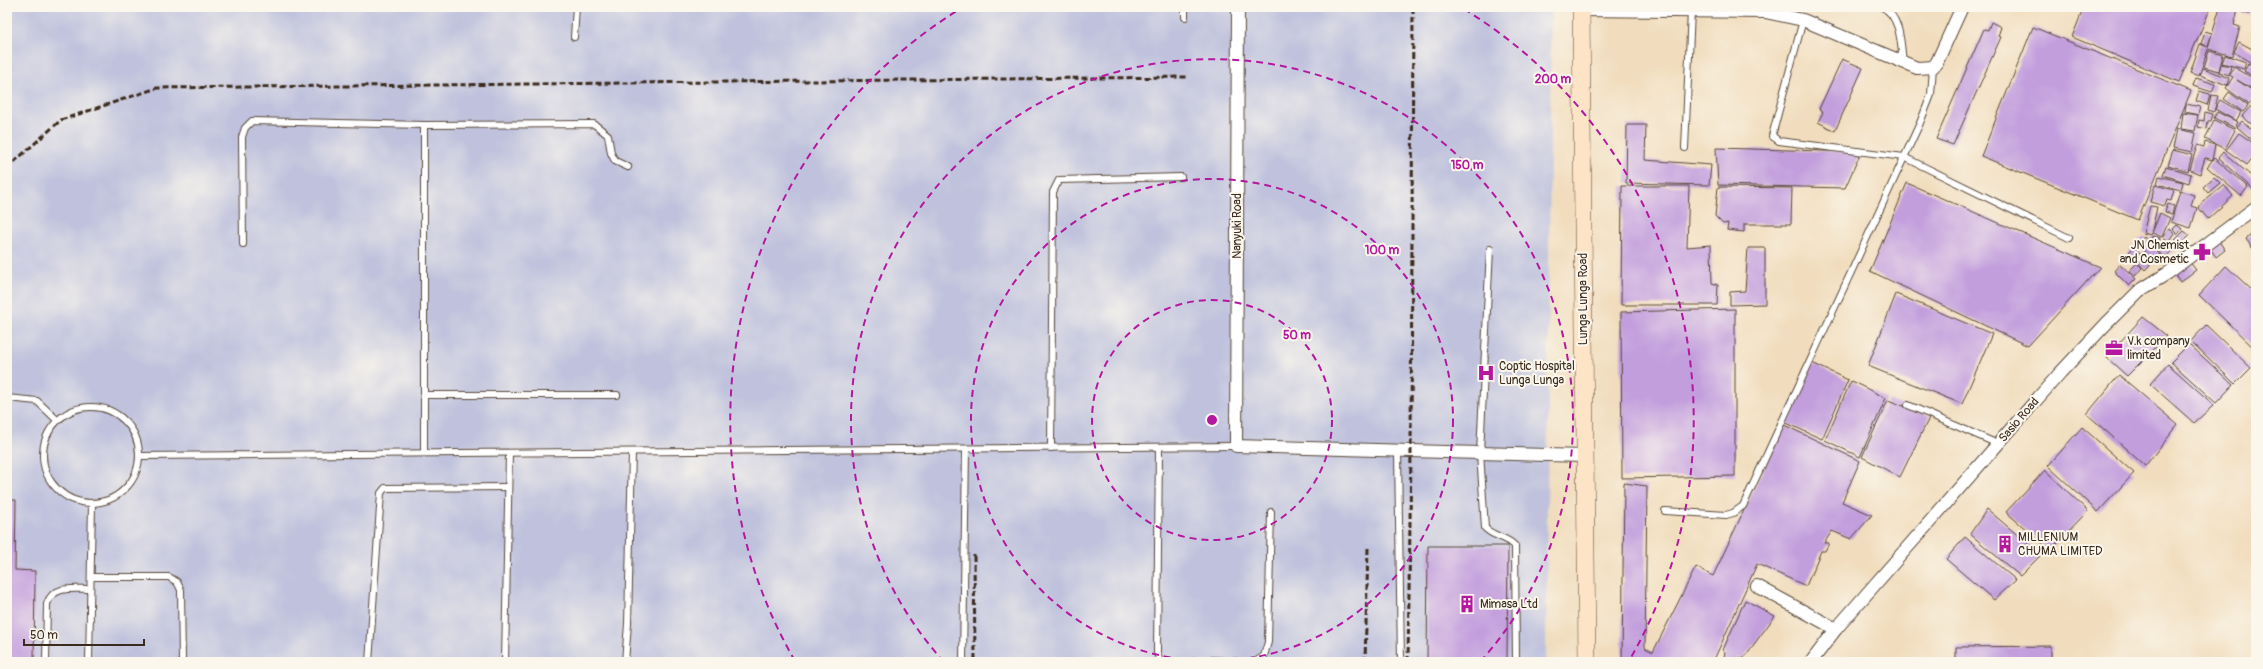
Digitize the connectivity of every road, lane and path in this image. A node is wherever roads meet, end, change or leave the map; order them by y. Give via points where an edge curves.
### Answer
1 (576, 7) edge
2 (1185, 7) edge
3 (1238, 7) edge
4 (1882, 7) edge
5 (1962, 7) edge
6 (1581, 8) edge
7 (1691, 10) junction
8 (1766, 10) edge
9 (1185, 17) dead end
10 (1803, 20) junction
11 (574, 37) dead end
12 (1903, 63) junction
13 (1933, 67) junction
14 (424, 125) junction
15 (1685, 148) dead end
16 (1904, 157) junction
17 (628, 167) dead end
18 (1181, 177) dead end
19 (2256, 207) edge
20 (2069, 238) dead end
21 (243, 244) dead end
22 (1490, 249) dead end
23 (424, 395) junction
24 (617, 396) dead end
25 (7, 398) edge
26 (1908, 405) dead end
27 (57, 420) junction
28 (1998, 444) junction
29 (1236, 446) junction
30 (1159, 447) junction
31 (1051, 448) junction
32 (966, 449) junction
33 (1398, 451) junction
34 (509, 452) junction
35 (632, 452) junction
36 (424, 453) junction
37 (1480, 453) junction
38 (139, 456) junction
39 (1584, 456) junction
40 (508, 487) junction
41 (92, 504) junction
42 (1665, 511) dead end
43 (1271, 512) dead end
44 (91, 577) junction
45 (1757, 586) dead end
46 (90, 589) junction
47 (1836, 629) junction
48 (46, 662) edge
49 (89, 662) edge
50 (182, 662) edge
51 (370, 662) edge
52 (505, 662) edge
53 (625, 662) edge
54 (963, 662) edge
55 (1160, 662) edge
56 (1191, 662) edge
57 (1242, 662) edge
58 (1255, 662) edge
59 (1401, 662) edge
60 (1516, 662) edge
61 (1587, 662) edge
62 (1811, 662) edge

1 - 11 lane
2 - 9 lane
3 - 29 street, Nanyuki Road
4 - 12 lane via 1895,21 1900,35
5 - 13 street
6 - 7 street
6 - 39 main road, Lunga Lunga Road
7 - 8 street
7 - 15 lane
8 - 10 street
10 - 12 street
10 - 16 lane via 1772,136 1779,141
12 - 13 street via 1917,68
13 - 16 lane via 1931,95
14 - 17 lane via 594,124 608,135 615,162
14 - 21 lane via 252,121 245,128 242,137
14 - 23 lane
16 - 20 lane
16 - 42 lane via 1743,506 1726,515
18 - 31 lane via 1060,180 1053,192
19 - 28 street, Sasio Road via 2168,273 2139,291 2060,373
22 - 37 lane
23 - 24 lane
23 - 36 lane
25 - 27 lane via 37,401
26 - 28 lane
27 - 38 lane via 68,412 82,407 96,406 110,410 123,418 132,429 138,442
27 - 41 lane via 48,432 43,446 46,474 54,487 65,496 78,502
28 - 47 street, Sasio Road
29 - 30 lane
29 - 33 street
30 - 31 lane
30 - 55 lane via 1157,653
31 - 32 lane
32 - 35 lane
32 - 54 lane
33 - 37 street
33 - 59 lane
34 - 35 lane
34 - 36 lane
34 - 40 lane
35 - 53 lane
36 - 38 lane
37 - 39 street
37 - 60 lane via 1485,528 1509,540 1515,546
38 - 41 lane via 137,471 130,484 106,501
39 - 61 main road, Lunga Lunga Road
40 - 51 lane via 385,488 381,493
40 - 52 lane
41 - 44 lane
43 - 58 lane via 1268,642 1264,656
44 - 46 lane
44 - 50 lane via 169,577 177,582 181,590
45 - 47 street
46 - 48 lane via 57,591 50,595 47,604
46 - 49 lane
47 - 62 street, Sasio Road
56 - 57 lane

